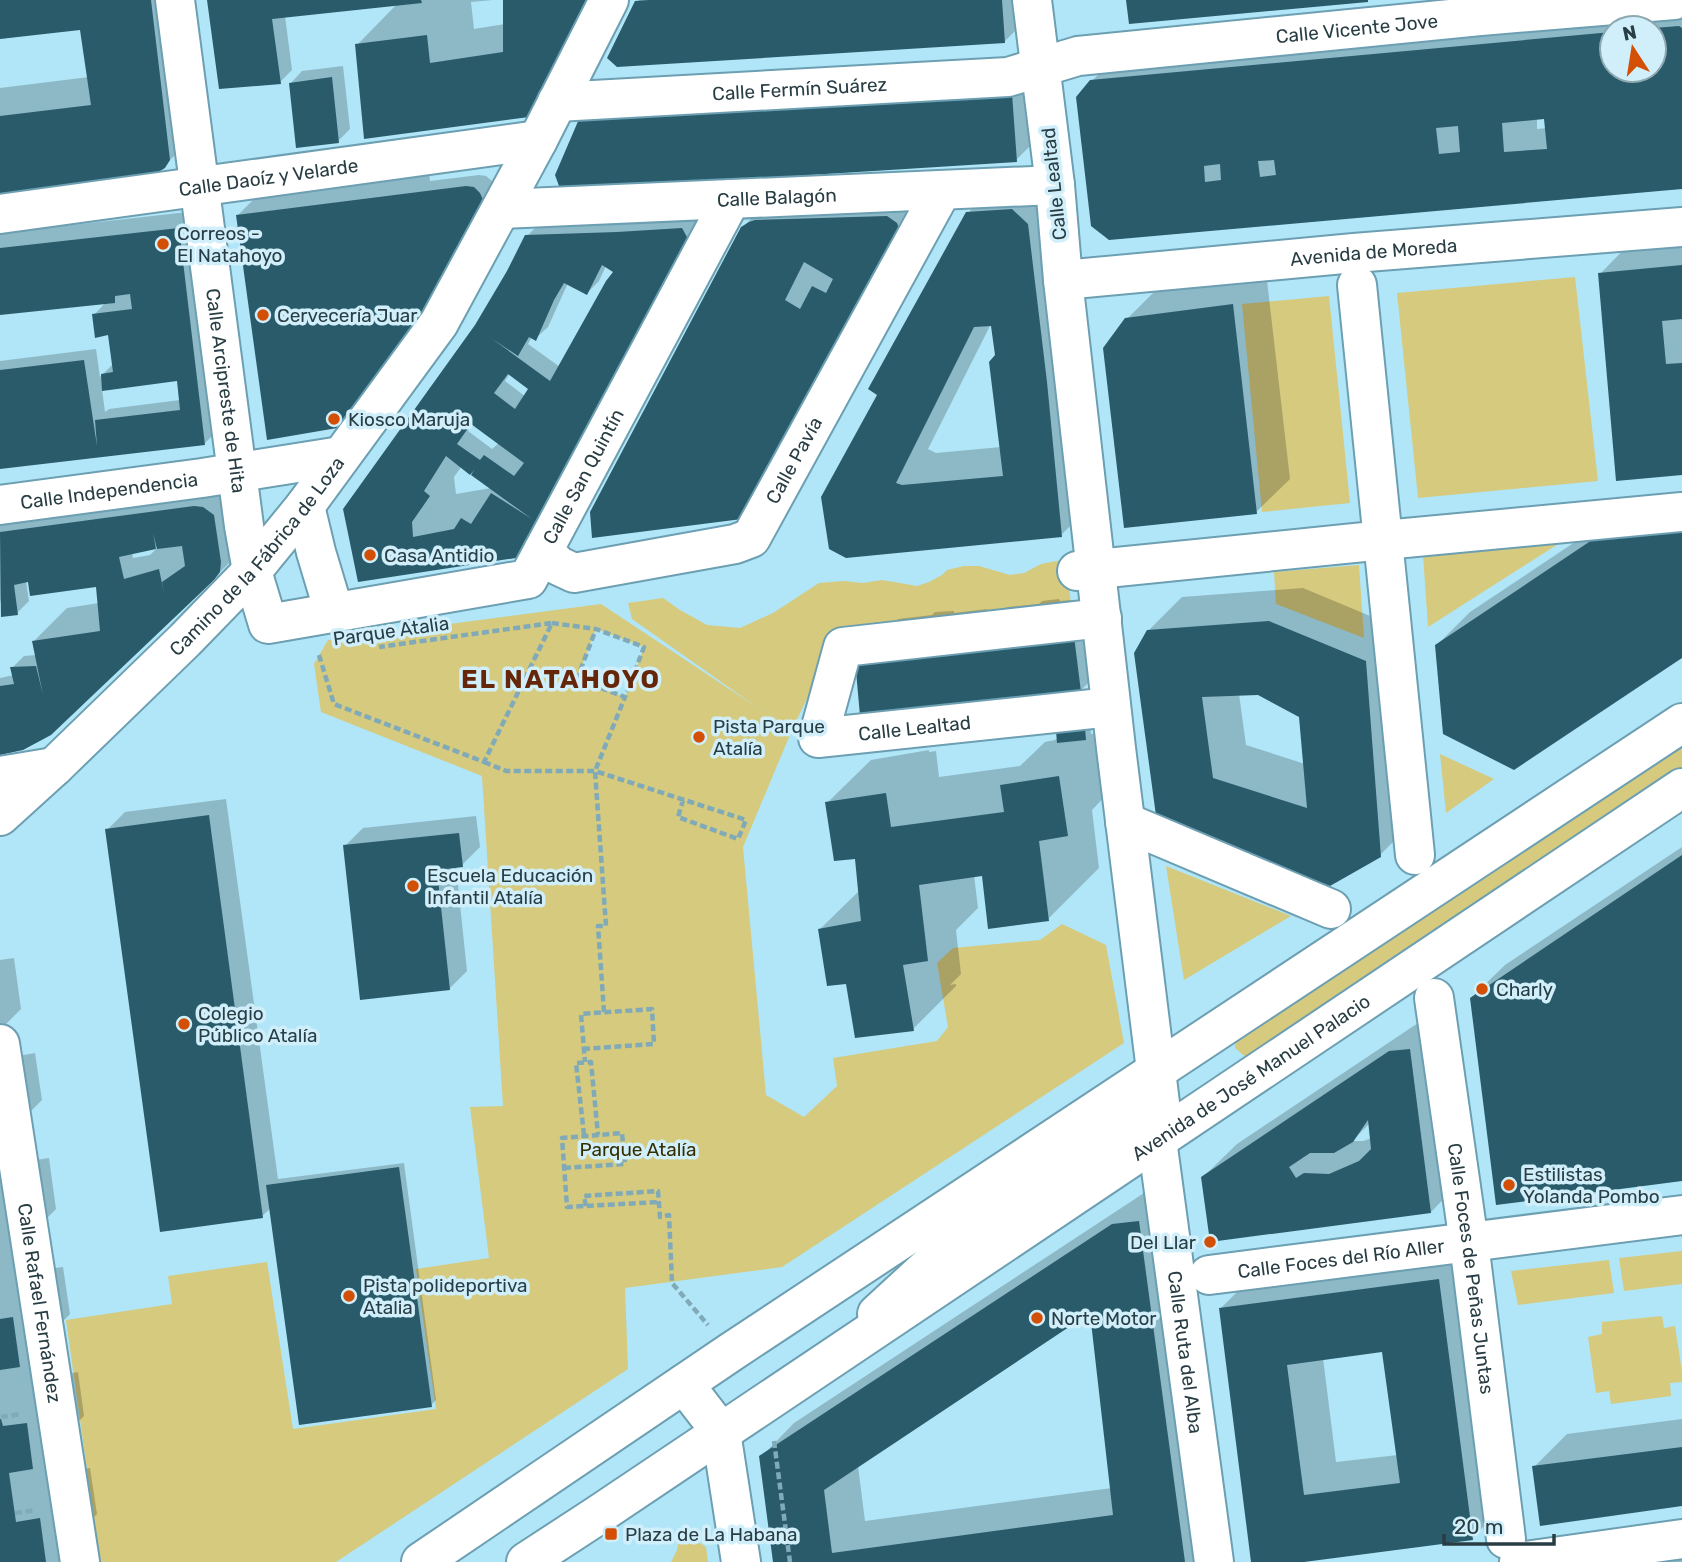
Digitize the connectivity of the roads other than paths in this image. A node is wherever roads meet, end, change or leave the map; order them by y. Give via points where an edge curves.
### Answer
1 (175, 0) edge
2 (609, 0) edge
3 (1032, 0) edge
4 (1674, 0) edge
5 (1479, 8) edge
6 (1040, 67) junction
7 (557, 102) junction
8 (538, 140) junction
9 (1055, 185) junction
10 (199, 187) junction
11 (942, 190) junction
12 (731, 199) junction
13 (501, 209) junction
14 (0, 214) edge
15 (1682, 228) edge
16 (1063, 280) junction
17 (1357, 285) dead end
18 (341, 456) junction
19 (239, 473) junction
20 (0, 505) edge
21 (305, 506) junction
22 (1682, 512) edge
23 (1384, 540) junction
24 (543, 551) junction
25 (1087, 570) junction
26 (252, 571) junction
27 (334, 612) junction
28 (1102, 618) junction
29 (1111, 707) junction
30 (1682, 723) edge
31 (54, 767) junction
32 (0, 776) edge
33 (1682, 788) edge
34 (0, 817) edge
35 (1125, 822) junction
36 (1415, 855) dead end
37 (1331, 909) dead end
38 (1434, 998) dead end
39 (0, 1044) edge
40 (1157, 1070) junction
41 (1157, 1140) junction
42 (1682, 1214) edge
43 (1469, 1243) junction
44 (1209, 1275) dead end
45 (820, 1366) junction
46 (684, 1384) junction
47 (720, 1432) junction
48 (1682, 1539) edge
49 (1512, 1551) edge
50 (80, 1562) edge
51 (421, 1562) edge
52 (526, 1562) edge
53 (741, 1562) edge
54 (1214, 1562) edge

1 - 10 street, Calle Arcipreste de Hita
2 - 7 street, Camino de la Fábrica de Loza
3 - 6 street, Calle Lealtad
4 - 5 street, Calle Vicente Jove
5 - 6 street, Calle Vicente Jove via 1078,55
6 - 7 street, Calle Fermín Suárez via 1008,77
6 - 9 street, Calle Lealtad
7 - 8 street, Camino de la Fábrica de Loza
8 - 10 street, Calle Daoíz y Velarde
8 - 13 street, Camino de la Fábrica de Loza
9 - 11 street, Calle Balagón
9 - 16 street, Calle Lealtad
10 - 14 street, Calle Daoíz y Velarde
10 - 19 street, Calle Arcipreste de Hita
11 - 12 street, Calle Balagón
11 - 24 street, Calle Pavía via 751,538 574,573
12 - 13 street, Calle Balagón
12 - 24 street, Calle San Quintín
13 - 18 street, Camino de la Fábrica de Loza via 439,323
15 - 16 street, Avenida de Moreda
16 - 25 street, Calle Lealtad
17 - 23 street
18 - 19 street, Calle Independencia
18 - 21 street, Camino de la Fábrica de Loza
19 - 20 street, Calle Independencia
19 - 26 street, Calle Arcipreste de Hita
21 - 26 street, Camino de la Fábrica de Loza
21 - 27 street
22 - 23 street
23 - 25 street
23 - 36 street
24 - 27 street, Calle San Quintín via 528,579
25 - 28 street, Calle Lealtad
26 - 27 street, Calle San Quintín via 268,624
26 - 31 street, Camino de la Fábrica de Loza
28 - 29 street, Calle Lealtad
28 - 29 street, Calle Lealtad via 844,647 818,738
29 - 35 street, Calle Lealtad
30 - 40 street
31 - 32 street
31 - 34 street, Camino de la Fábrica de Loza
33 - 41 street, Avenida de José Manuel Palacio
35 - 37 street
35 - 40 street, Calle Lealtad
38 - 43 street, Calle Foces de Peñas Juntas
39 - 50 street, Calle Rafael Fernández
40 - 45 street, Avenida de José Manuel Palacio via 1160,1103 952,1245
40 - 46 street
41 - 45 street, Avenida de José Manuel Palacio
41 - 54 street, Calle Ruta del Alba
42 - 43 street, Calle Foces del Río Aller
43 - 44 street, Calle Foces del Río Aller
43 - 49 street, Calle Foces de Peñas Juntas
45 - 47 street, Avenida de José Manuel Palacio
46 - 47 street
46 - 51 street
47 - 52 street, Avenida de José Manuel Palacio
47 - 53 street
48 - 49 street

